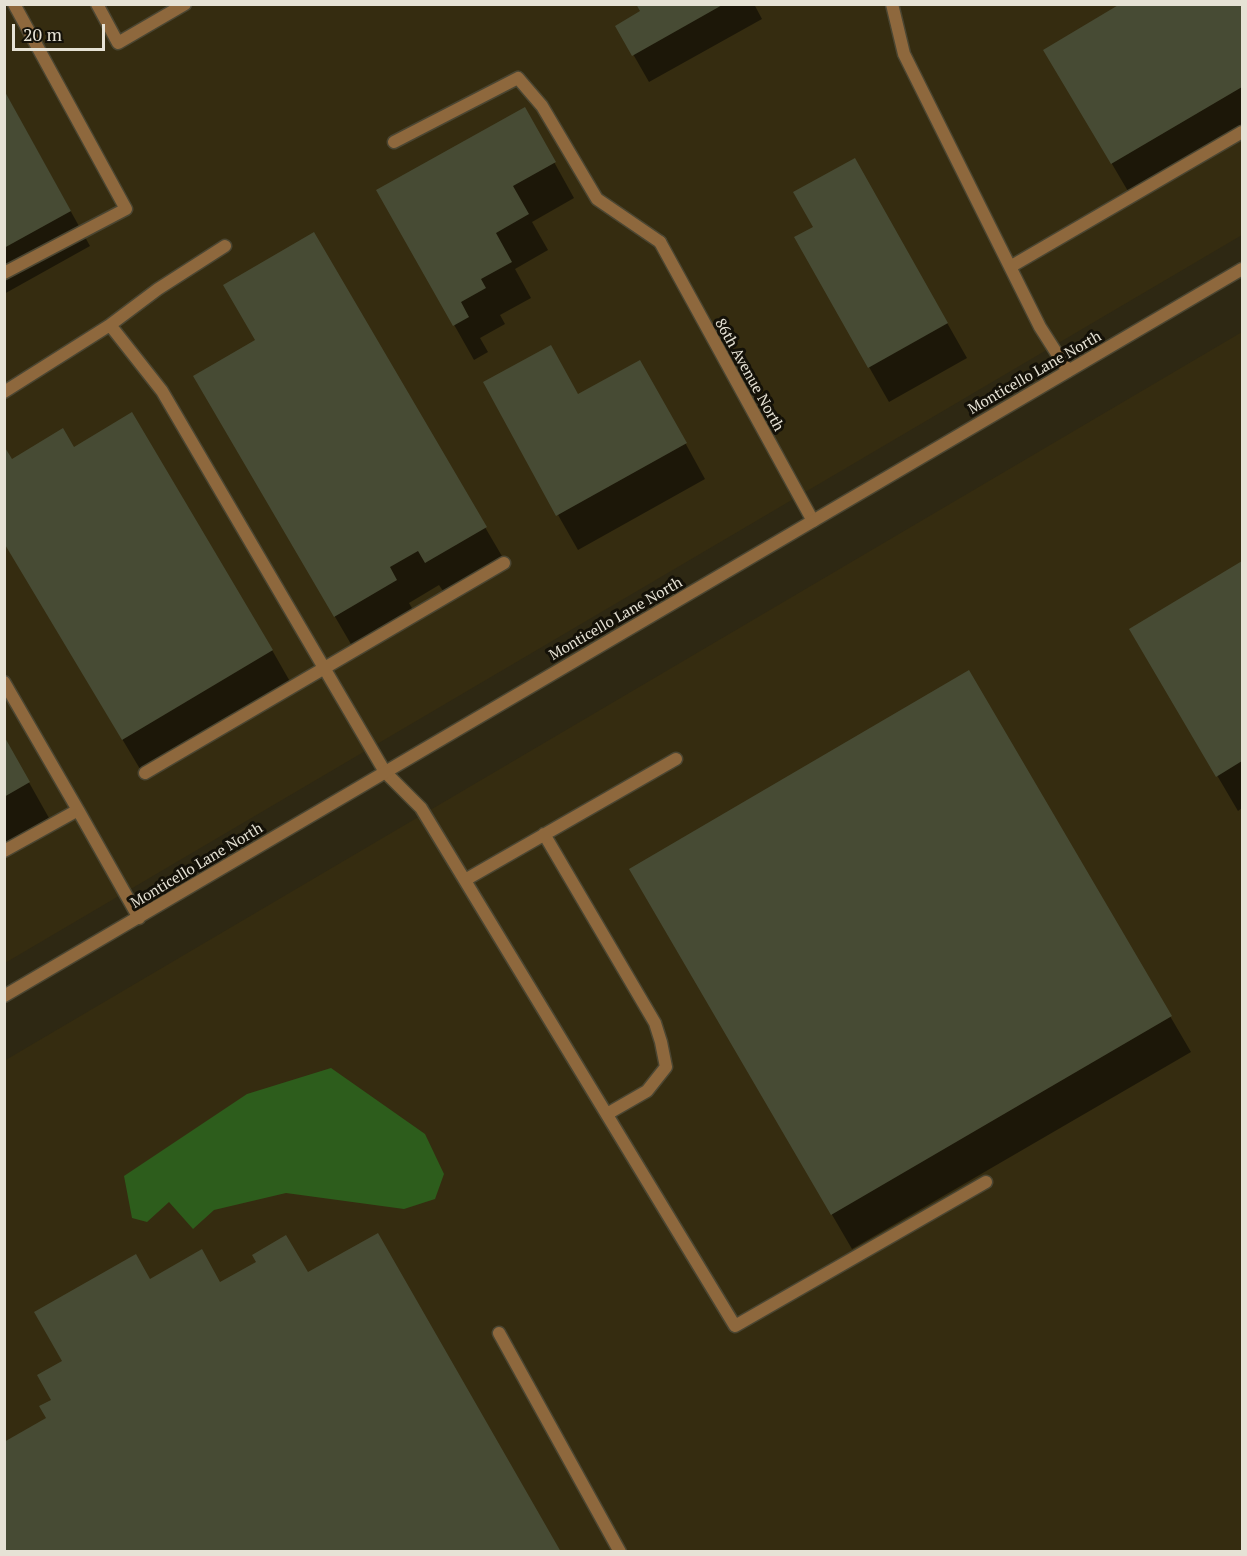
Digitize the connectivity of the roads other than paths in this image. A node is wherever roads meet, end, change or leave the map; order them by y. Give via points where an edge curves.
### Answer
1 (14, 4) edge
2 (97, 4) edge
3 (185, 4) edge
4 (892, 4) edge
5 (1242, 132) edge
6 (394, 142) dead end
7 (225, 246) dead end
8 (1010, 267) junction
9 (1242, 269) edge
10 (4, 273) edge
11 (110, 325) junction
12 (1068, 371) junction
13 (4, 392) edge
14 (813, 521) junction
15 (504, 563) dead end
16 (326, 668) junction
17 (4, 682) edge
18 (676, 759) dead end
19 (385, 772) junction
20 (145, 773) dead end
21 (78, 810) junction
22 (544, 834) junction
23 (4, 851) edge
24 (465, 880) junction
25 (139, 918) junction
26 (4, 996) edge
27 (607, 1114) junction
28 (986, 1182) dead end
29 (499, 1334) dead end
30 (620, 1551) edge

1 - 10 street via 126,209
2 - 3 street via 118,43
4 - 8 street via 904,54
5 - 8 street
6 - 14 street, 86th Avenue North via 518,78 542,106 597,199 660,243
7 - 11 street via 158,288
8 - 12 street via 1040,327
9 - 12 street, Monticello Lane North
11 - 13 street
11 - 16 street via 162,391
12 - 14 street, Monticello Lane North
14 - 19 street, Monticello Lane North
15 - 16 street
16 - 19 street
16 - 20 street
17 - 21 street
18 - 22 street
19 - 24 street via 421,808
19 - 25 street, Monticello Lane North
21 - 23 street
21 - 25 street
22 - 24 street
22 - 27 street via 655,1023 661,1042 666,1067 647,1091
24 - 27 street
25 - 26 street, Monticello Lane North
27 - 28 street via 735,1326
29 - 30 street

